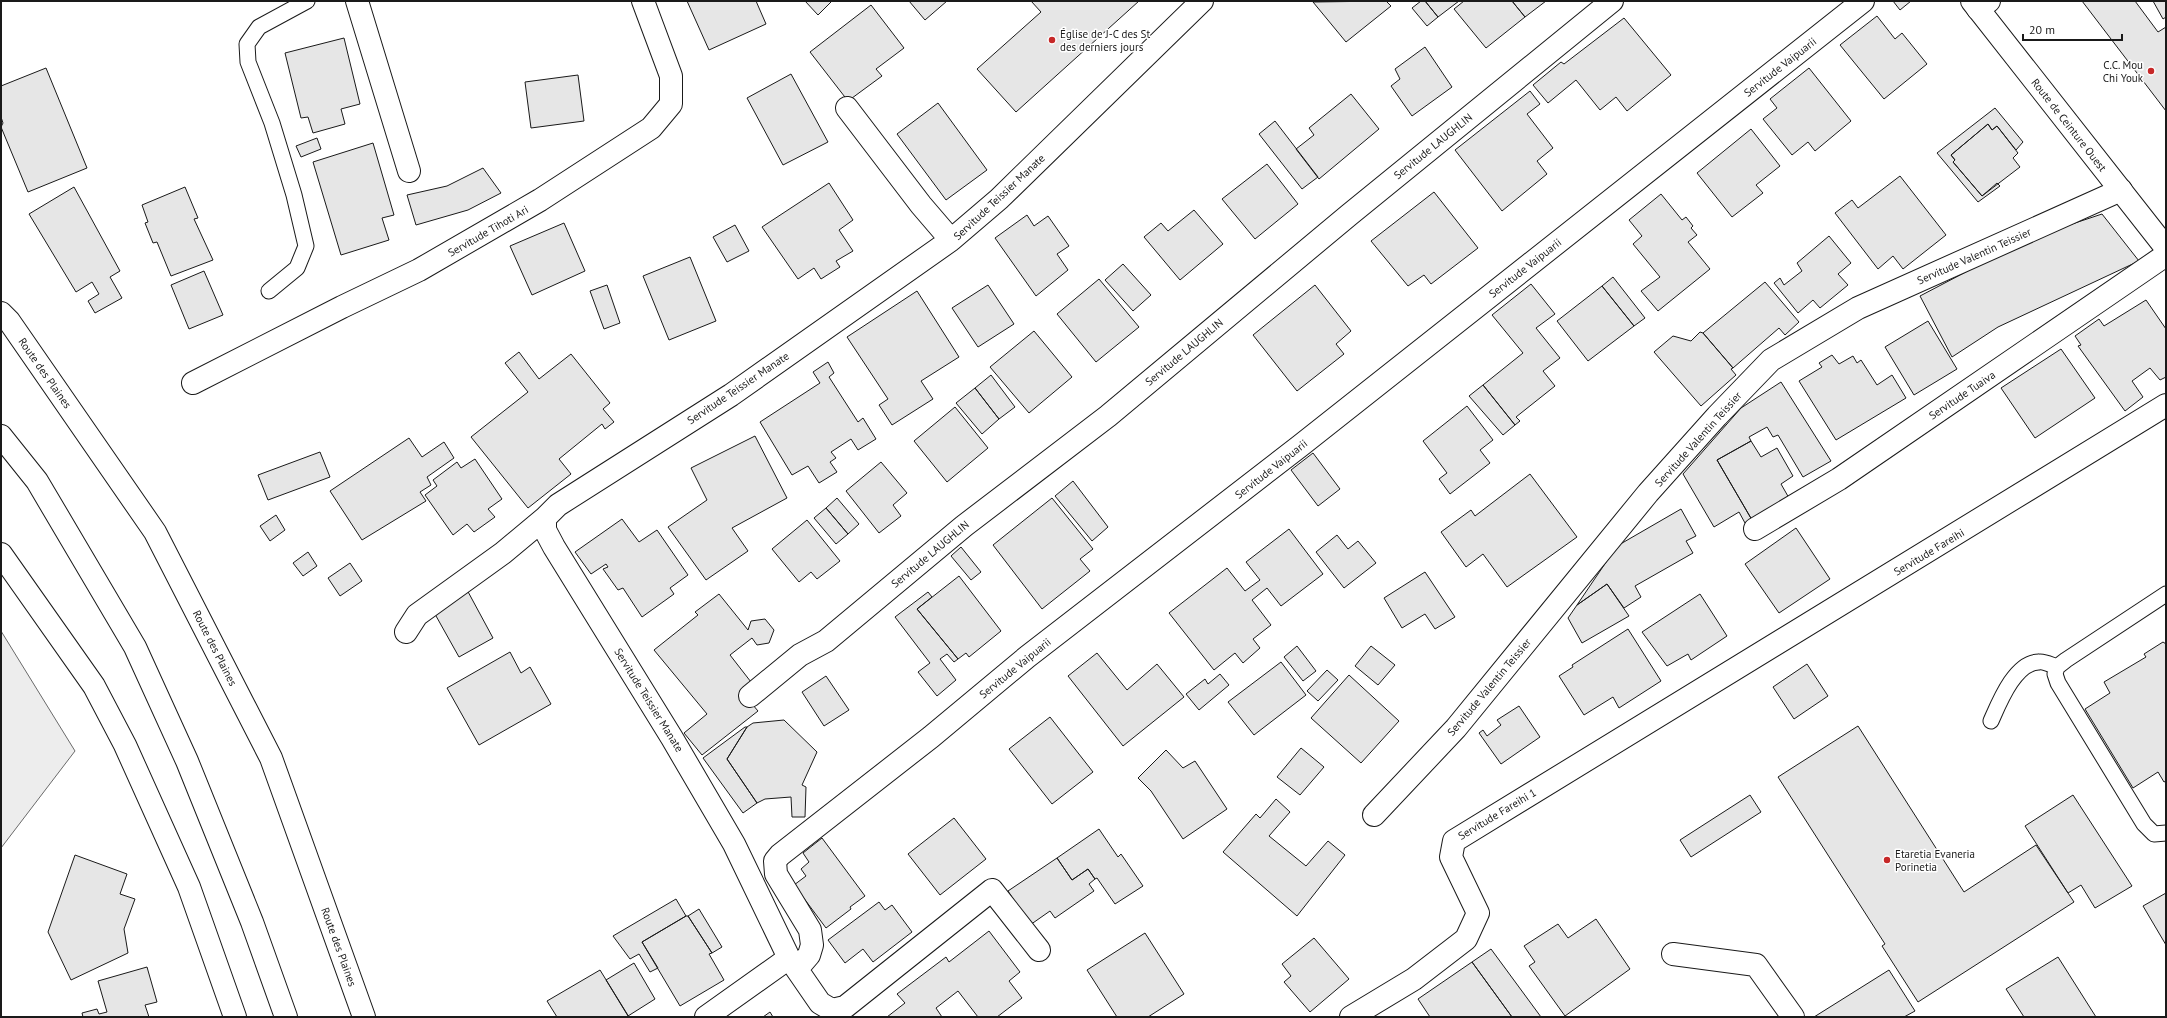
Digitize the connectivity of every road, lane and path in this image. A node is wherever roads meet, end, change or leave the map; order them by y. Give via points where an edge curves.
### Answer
1 (307, 1) edge
2 (357, 1) edge
3 (643, 1) edge
4 (1202, 1) edge
5 (1612, 1) edge
6 (1863, 1) edge
7 (1980, 4) edge
8 (847, 108) dead end
9 (409, 171) dead end
10 (2121, 190) junction
11 (952, 240) junction
12 (2166, 248) edge
13 (2166, 255) edge
14 (269, 291) dead end
15 (1, 313) edge
16 (193, 383) dead end
17 (2166, 405) edge
18 (1, 436) edge
19 (545, 518) junction
20 (1755, 530) dead end
21 (1, 554) edge
22 (2166, 594) edge
23 (406, 632) dead end
24 (2057, 667) junction
25 (750, 696) dead end
26 (1690, 697) joint
27 (1991, 721) dead end
28 (1374, 815) dead end
29 (2166, 833) edge
30 (1039, 950) dead end
31 (1673, 954) dead end
32 (793, 964) junction
33 (235, 1017) edge
34 (286, 1017) edge
35 (364, 1017) edge
36 (706, 1017) edge
37 (1351, 1017) edge
38 (1793, 1017) edge

1 - 14 lane via 259,27 247,44 248,62 272,123 294,195 306,246 297,268
2 - 9 main road
3 - 16 main road, Servitude Tihoti Ari via 671,76 671,104 652,128 540,200 419,270 342,306
4 - 11 main road, Servitude Teissier Manate via 999,199
5 - 25 main road, Servitude LAUGHLIN via 1108,416 964,526 826,641 800,655
6 - 32 main road, Servitude Vaipuarii via 1300,446 1027,657 931,737 780,855 776,861 776,874 810,930 812,945 809,955
7 - 10 main road, Route de Ceinture Ouest
8 - 11 main road
10 - 12 main road, Route de Ceinture Ouest
10 - 28 main road, Servitude Valentin Teissier via 1858,308 1771,360 1648,493 1456,728
11 - 19 main road, Servitude Teissier Manate via 731,395 558,505
13 - 20 main road, Servitude Tuaiva via 1839,479
15 - 35 main road, Route des Plaines via 155,532 271,758
17 - 26 main road, Servitude Fareihi
18 - 34 main road via 37,481 135,647 202,798 252,922
19 - 23 main road via 503,553 417,615
19 - 32 main road, Servitude Teissier Manate via 545,530 554,547 732,840
21 - 33 main road via 94,686 121,739 189,887
22 - 24 lane
24 - 27 lane via 2040,661 2032,662 2025,667 2004,691
24 - 29 lane via 2055,674 2058,683 2144,824 2154,834
26 - 37 main road, Servitude Fareihi 1 via 1454,841 1451,858 1478,913 1466,939 1414,979
30 - 32 main road, Servitude Teissier Manate via 992,890 845,1007 832,1010 820,1003
31 - 38 main road via 1756,965
32 - 36 main road, Servitude Vaipuarii

